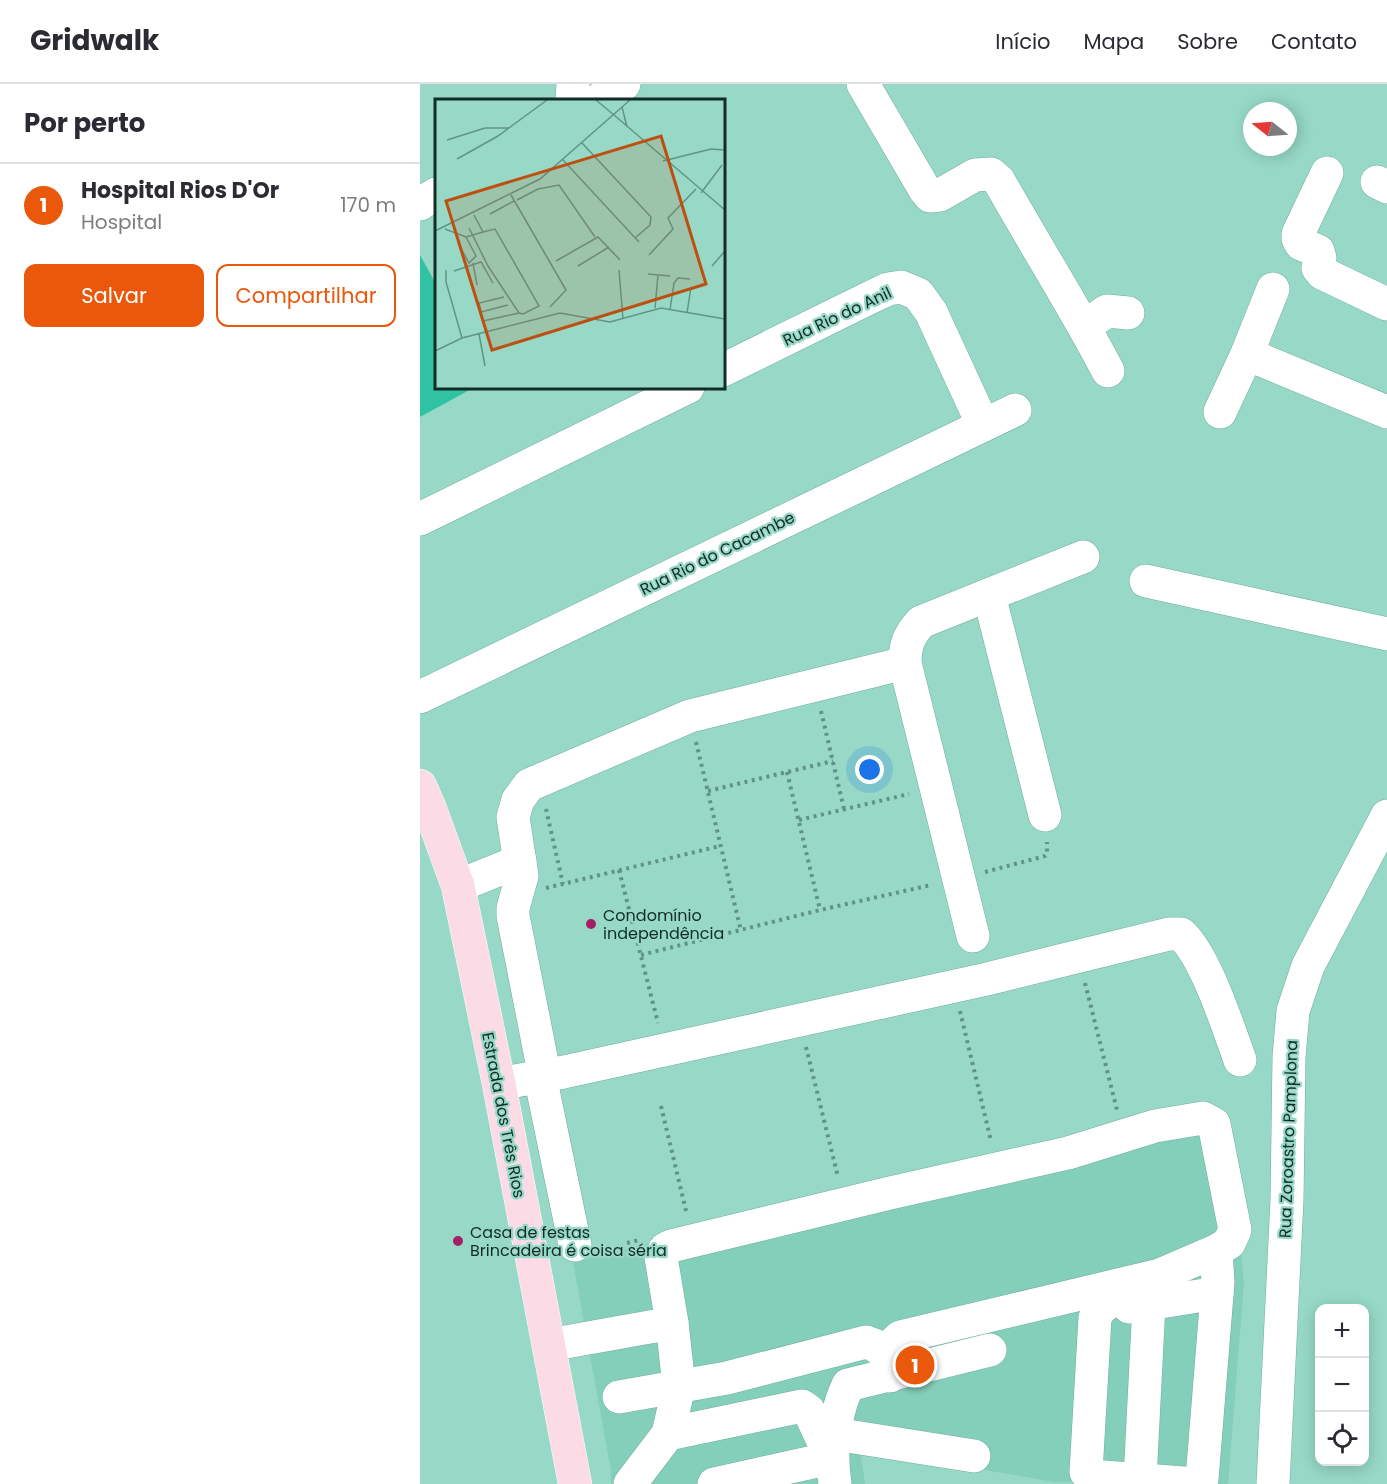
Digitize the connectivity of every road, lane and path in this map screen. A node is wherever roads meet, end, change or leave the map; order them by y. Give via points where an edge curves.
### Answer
1 (573, 84) edge
2 (624, 84) edge
3 (863, 84) edge
4 (572, 99) edge
5 (599, 99) edge
6 (1327, 173) dead end
7 (435, 195) edge
8 (420, 204) edge
9 (1273, 289) dead end
10 (1387, 304) edge
11 (1128, 313) dead end
12 (1085, 326) junction
13 (1247, 354) junction
14 (724, 370) edge
15 (1108, 371) dead end
16 (686, 388) edge
17 (1015, 410) dead end
18 (1220, 412) dead end
19 (1387, 412) edge
20 (983, 425) junction
21 (420, 519) edge
22 (1083, 557) dead end
23 (1146, 581) dead end
24 (989, 595) junction
25 (1387, 634) edge
26 (905, 663) junction
27 (815, 687) junction
28 (420, 696) edge
29 (690, 716) junction
30 (832, 761) junction
31 (787, 772) junction
32 (540, 780) junction
33 (420, 786) edge
34 (937, 788) junction
35 (708, 791) junction
36 (844, 809) junction
37 (1045, 815) dead end
38 (1387, 816) edge
39 (799, 820) junction
40 (720, 846) junction
41 (520, 861) junction
42 (1023, 863) dead end
43 (619, 870) junction
44 (959, 879) junction
45 (563, 884) junction
46 (458, 886) junction
47 (516, 896) junction
48 (820, 910) junction
49 (741, 931) junction
50 (973, 936) dead end
51 (641, 956) junction
52 (1078, 957) junction
53 (954, 987) junction
54 (800, 1020) junction
55 (659, 1029) dead end
56 (1240, 1060) dead end
57 (541, 1067) junction
58 (499, 1084) junction
59 (662, 1106) dead end
60 (1118, 1111) dead end
61 (991, 1143) dead end
62 (839, 1179) dead end
63 (687, 1216) dead end
64 (575, 1245) dead end
65 (1203, 1257) junction
66 (1217, 1293) junction
67 (1149, 1304) junction
68 (1098, 1312) junction
69 (672, 1323) junction
70 (549, 1345) junction
71 (990, 1350) dead end
72 (887, 1364) junction
73 (848, 1385) junction
74 (679, 1386) junction
75 (619, 1397) dead end
76 (668, 1434) junction
77 (974, 1456) dead end
78 (834, 1459) edge
79 (778, 1477) edge
80 (1140, 1480) junction
81 (575, 1484) edge
82 (630, 1484) edge
83 (716, 1484) edge
84 (1273, 1484) edge

1 - 4 street
2 - 5 street
3 - 12 street via 930,196 940,195 975,175 991,174 999,181
6 - 10 street via 1298,239 1318,251 1318,268 1322,273
7 - 8 street
9 - 13 street
11 - 12 street via 1107,311
12 - 15 street
13 - 18 street
13 - 19 street
14 - 20 street, Rua Rio do Anil via 867,299 901,287 918,294 931,312
16 - 21 street
17 - 20 street, Rua Rio do Cacambe
20 - 28 street, Rua Rio do Cacambe
22 - 24 street
23 - 25 street
24 - 26 street via 921,622 905,646
24 - 37 street
26 - 27 street
26 - 34 street
27 - 29 street
27 - 30 path
29 - 32 street
29 - 35 path
30 - 31 path
30 - 36 path
31 - 35 path
31 - 39 path
32 - 41 street via 529,785 518,800 513,817
32 - 45 path
33 - 46 main road, Estrada dos Três Rios
34 - 36 path
34 - 44 street
35 - 40 path
36 - 39 path
38 - 84 street, Rua Zoroastro Pamplona via 1308,966 1293,1011
39 - 48 path
40 - 43 path
40 - 49 path
41 - 46 street
41 - 47 street via 522,876
42 - 44 path
43 - 45 path
43 - 51 path
44 - 48 path
44 - 50 street
45 - 47 path
46 - 58 main road, Estrada dos Três Rios
47 - 57 street via 513,916
48 - 49 path
49 - 51 path
51 - 55 path
52 - 53 street
52 - 56 street via 1181,934 1191,943 1206,975
52 - 60 path
53 - 54 street
53 - 61 path
54 - 57 street
54 - 62 path
57 - 58 street
57 - 64 street
58 - 70 main road, Estrada dos Três Rios
59 - 63 path
65 - 66 street
65 - 68 street via 1186,1280 1117,1298
65 - 69 street via 1229,1243 1235,1230 1214,1124 1203,1118 1155,1126 1068,1154 672,1246 661,1257
65 - 72 street via 1160,1275 900,1337
66 - 67 street
66 - 80 street via 1202,1479 1197,1484
67 - 68 street
67 - 80 street
68 - 80 street via 1094,1324 1086,1472 1090,1476
69 - 70 street
69 - 74 street
70 - 81 main road, Estrada dos Três Rios
71 - 72 street
72 - 73 street
72 - 74 street via 874,1345 866,1342 727,1378
73 - 74 street via 727,1408 704,1401
73 - 78 street via 840,1402
74 - 75 street
74 - 76 street
76 - 78 street via 802,1406 809,1411
76 - 82 street
77 - 78 street
78 - 79 street
79 - 83 street

